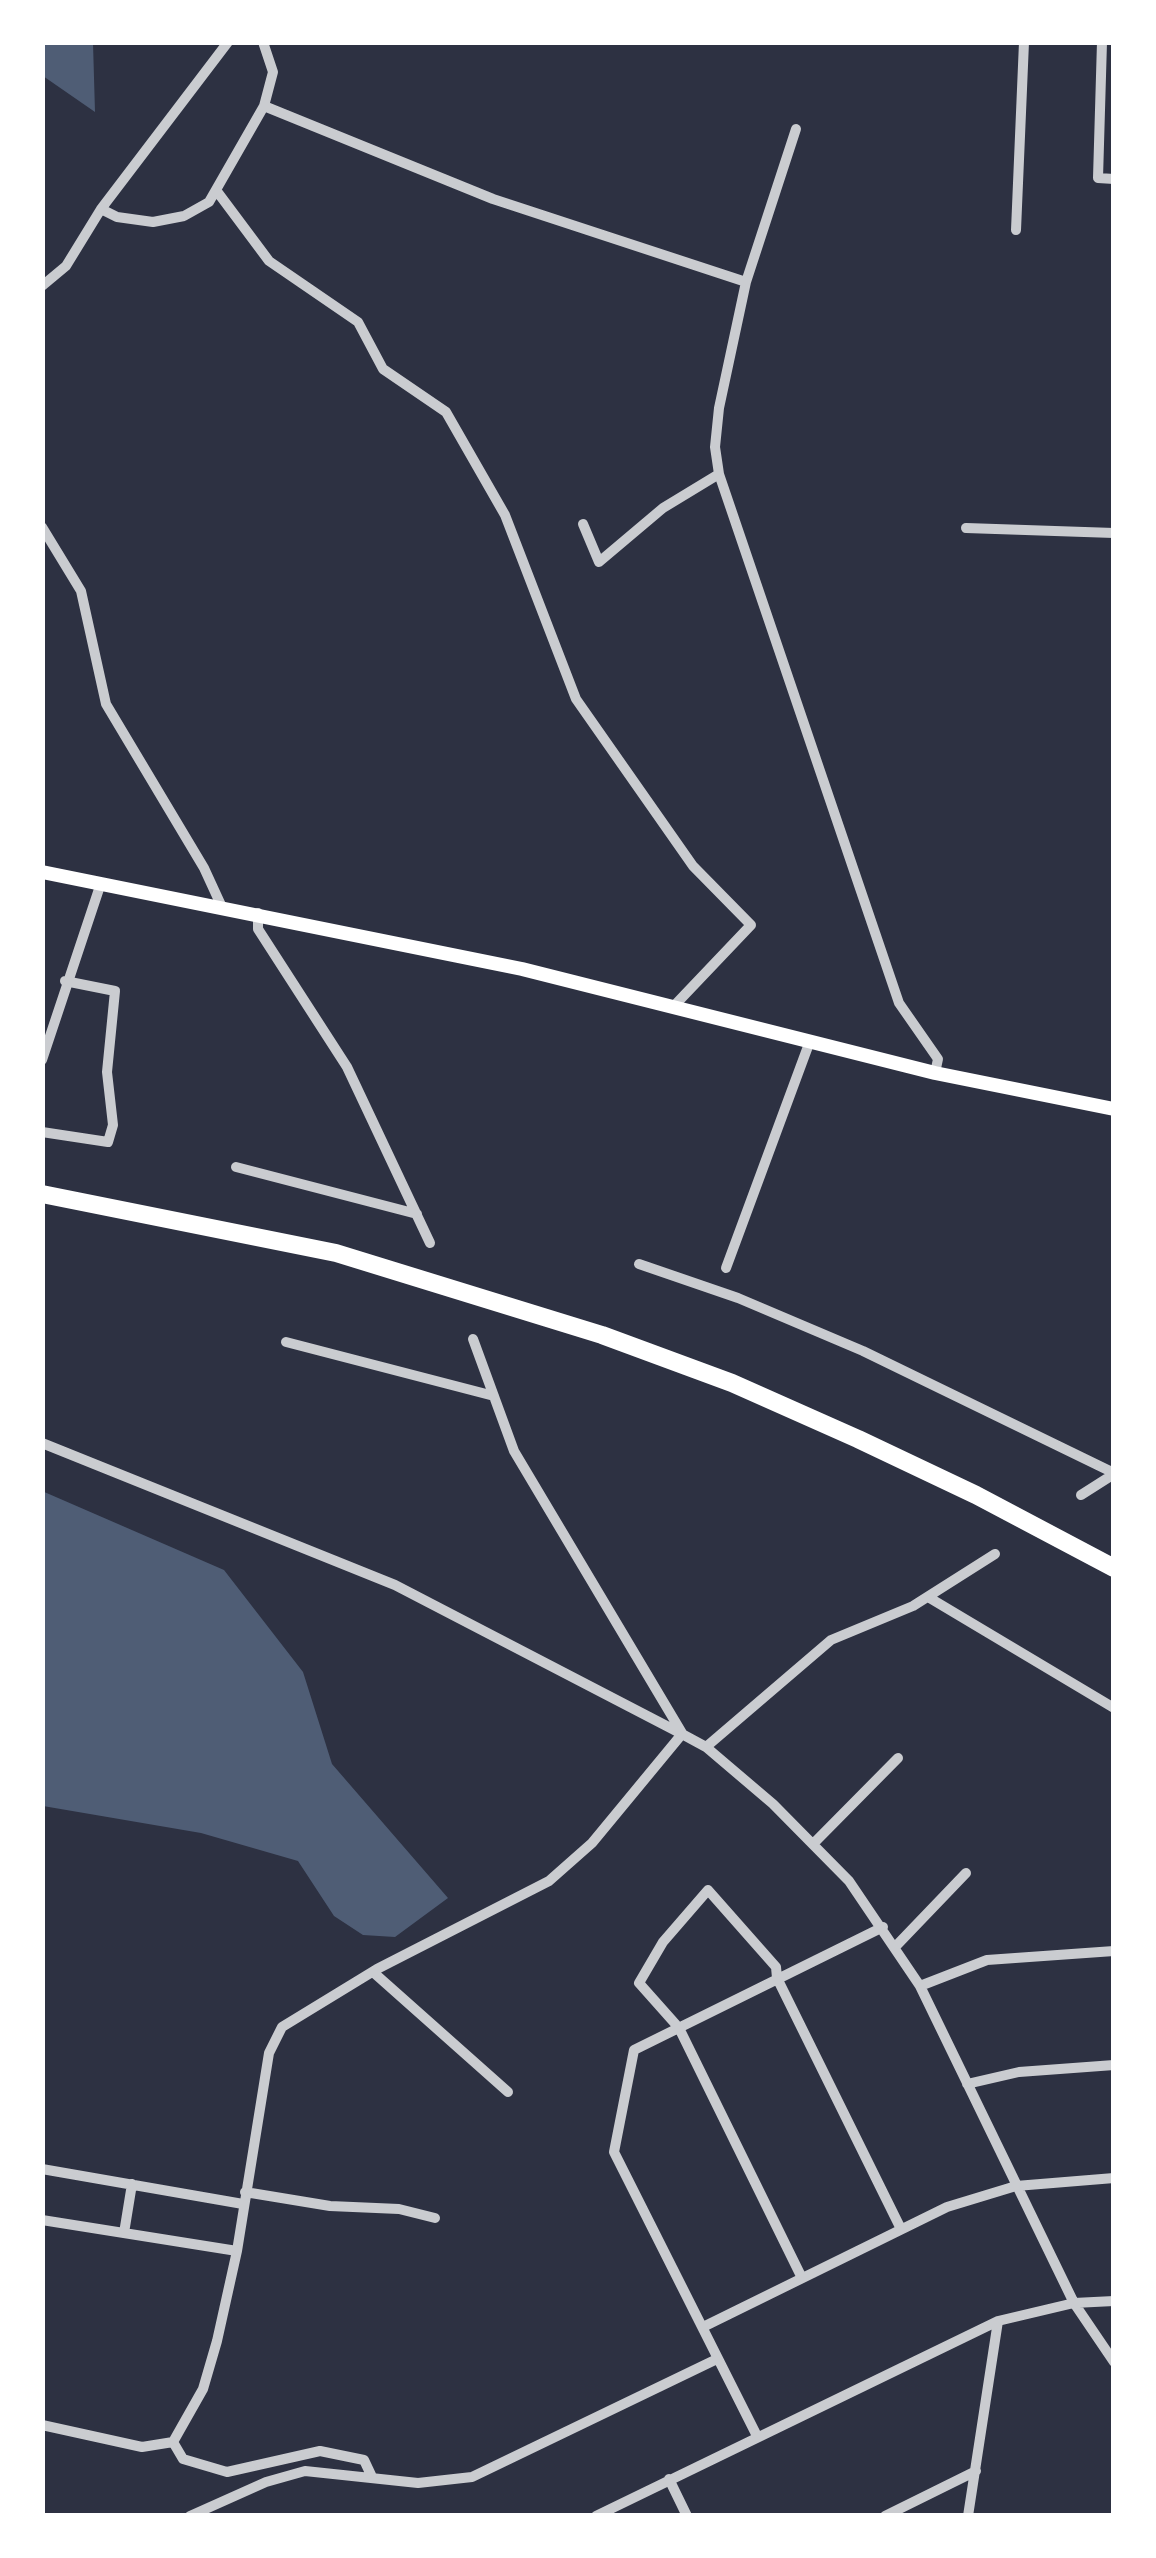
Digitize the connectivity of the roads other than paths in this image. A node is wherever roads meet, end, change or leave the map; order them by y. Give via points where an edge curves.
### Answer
1 (228, 42) edge
2 (262, 42) edge
3 (1024, 42) edge
4 (1102, 42) edge
5 (264, 106) junction
6 (796, 129) dead end
7 (1114, 178) edge
8 (216, 190) junction
9 (101, 209) junction
10 (1016, 230) dead end
11 (746, 282) junction
12 (42, 286) edge
13 (719, 474) junction
14 (583, 524) dead end
15 (42, 527) edge
16 (966, 528) dead end
17 (1114, 533) edge
18 (42, 872) edge
19 (102, 883) junction
20 (221, 905) junction
21 (258, 913) junction
22 (66, 981) junction
23 (673, 1007) junction
24 (810, 1041) junction
25 (42, 1060) edge
26 (936, 1073) junction
27 (1114, 1109) edge
28 (42, 1132) edge
29 (236, 1167) dead end
30 (42, 1194) edge
31 (417, 1214) junction
32 (430, 1243) dead end
33 (639, 1264) dead end
34 (726, 1268) dead end
35 (474, 1340) dead end
36 (286, 1342) dead end
37 (494, 1396) junction
38 (42, 1443) edge
39 (1114, 1473) edge
40 (1081, 1495) dead end
41 (995, 1554) dead end
42 (1114, 1568) edge
43 (928, 1597) junction
44 (1114, 1708) edge
45 (682, 1734) junction
46 (706, 1747) junction
47 (898, 1758) dead end
48 (812, 1844) junction
49 (966, 1873) dead end
50 (883, 1927) junction
51 (896, 1946) junction
52 (1114, 1951) edge
53 (372, 1972) junction
54 (778, 1978) junction
55 (920, 1986) junction
56 (679, 2028) junction
57 (1114, 2066) edge
58 (967, 2084) junction
59 (508, 2092) dead end
60 (42, 2169) edge
61 (1114, 2178) edge
62 (132, 2184) junction
63 (1016, 2186) junction
64 (244, 2198) junction
65 (435, 2218) dead end
66 (42, 2220) edge
67 (900, 2227) junction
68 (124, 2233) junction
69 (238, 2251) junction
70 (801, 2276) junction
71 (1114, 2302) edge
72 (1074, 2303) junction
73 (998, 2321) junction
74 (703, 2327) junction
75 (716, 2359) junction
76 (1114, 2362) edge
77 (42, 2426) edge
78 (757, 2436) junction
79 (173, 2442) junction
80 (976, 2471) junction
81 (372, 2477) junction
82 (668, 2479) junction
83 (190, 2516) edge
84 (596, 2516) edge
85 (688, 2516) edge
86 (885, 2516) edge
87 (968, 2516) edge

1 - 9 street
2 - 5 street via 273,72
3 - 10 street
4 - 7 street via 1098,178
5 - 8 street
5 - 11 street via 494,199
6 - 11 street
8 - 9 street via 210,202 184,216 153,222 116,218
8 - 23 street via 270,260 358,322 383,368 446,412 505,514 576,700 693,866 751,926
9 - 12 street via 66,266
11 - 13 street via 719,408
13 - 14 street via 664,508 599,562
13 - 26 street via 899,1003 938,1059
15 - 20 street via 80,591 106,704
16 - 17 street
18 - 19 main road
19 - 20 main road
19 - 22 street
20 - 21 main road
21 - 23 main road
21 - 31 street via 258,929 347,1067
22 - 25 street
22 - 28 street via 114,991 108,1072 113,1125 108,1142
23 - 24 main road
24 - 26 main road
24 - 34 street
26 - 27 main road
29 - 31 street
30 - 42 highway via 336,1253 602,1335 858,1439
31 - 32 street
33 - 39 street via 863,1351
35 - 37 street
36 - 37 street
37 - 45 street via 514,1451
38 - 45 street via 395,1585
39 - 40 street
41 - 43 street
43 - 44 street
43 - 46 street via 831,1640
45 - 46 street
45 - 53 street via 592,1843 549,1881
46 - 48 street
47 - 48 street
48 - 50 street
49 - 51 street
50 - 51 street
50 - 54 street
51 - 55 street
52 - 55 street via 987,1960
53 - 59 street
53 - 64 street via 282,2028 274,2040
54 - 56 street
54 - 56 street via 765,1952 708,1890 663,1942 639,1983
54 - 67 street
55 - 58 street
56 - 70 street
56 - 74 street via 634,2050 614,2152
57 - 58 street via 1036,2070
58 - 63 street
60 - 62 street
61 - 63 street
62 - 64 street
62 - 68 street
63 - 67 street
63 - 72 street
64 - 65 street via 400,2209
64 - 69 street
66 - 68 street
67 - 70 street
68 - 69 street
69 - 79 street via 203,2390
70 - 74 street
71 - 72 street
72 - 73 street
72 - 76 street
73 - 78 street
73 - 80 street
74 - 75 street
75 - 78 street
75 - 81 street via 472,2477 418,2484
77 - 79 street via 142,2447
78 - 82 street
79 - 81 street via 184,2459 227,2472 320,2451 364,2460
80 - 86 street
80 - 87 street
81 - 83 street via 306,2471
82 - 84 street
82 - 85 street

